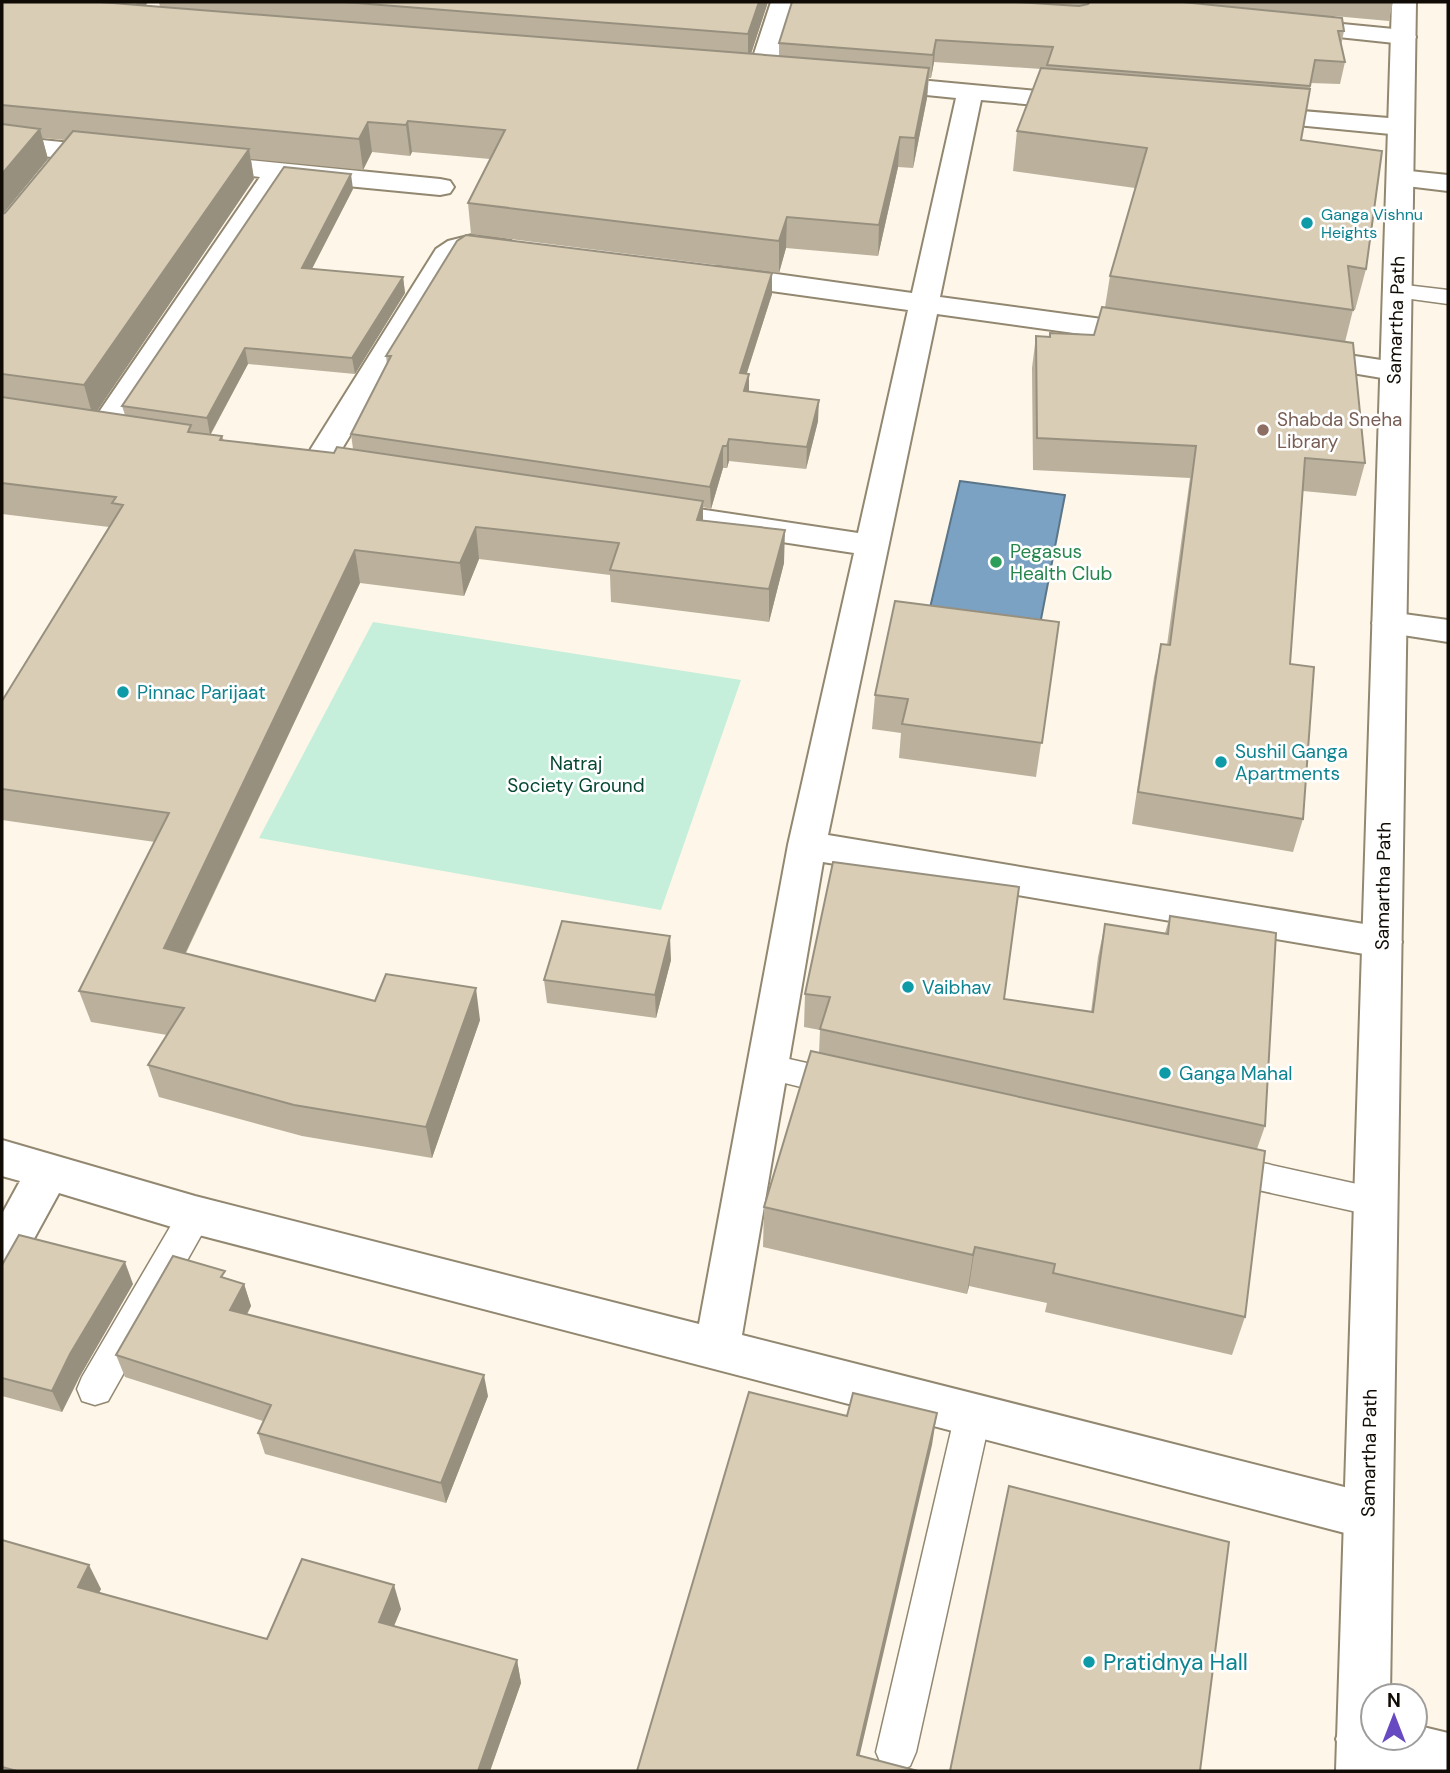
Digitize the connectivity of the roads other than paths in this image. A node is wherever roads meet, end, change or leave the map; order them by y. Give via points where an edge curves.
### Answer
1 (783, 2) edge
2 (1404, 19) edge
3 (1266, 23) edge
4 (733, 72) edge
5 (760, 75) junction
6 (786, 77) edge
7 (852, 82) edge
8 (970, 92) junction
9 (1109, 103) edge
10 (1234, 113) edge
11 (1401, 127) junction
12 (2, 144) edge
13 (72, 151) junction
14 (140, 158) edge
15 (168, 160) edge
16 (277, 171) junction
17 (54, 172) edge
18 (1400, 178) junction
19 (1448, 183) edge
20 (440, 187) dead end
21 (531, 251) edge
22 (694, 272) edge
23 (1396, 291) junction
24 (1448, 297) edge
25 (925, 302) junction
26 (1173, 338) edge
27 (1270, 352) edge
28 (1394, 371) junction
29 (102, 431) edge
30 (318, 463) edge
31 (623, 508) edge
32 (872, 545) junction
33 (1389, 624) junction
34 (1448, 631) edge
35 (807, 845) junction
36 (1382, 942) junction
37 (767, 1067) junction
38 (874, 1091) edge
39 (2, 1158) edge
40 (1198, 1163) edge
41 (49, 1171) junction
42 (1375, 1202) junction
43 (195, 1215) junction
44 (2, 1254) edge
45 (717, 1349) junction
46 (95, 1389) dead end
47 (973, 1414) junction
48 (1368, 1516) junction
49 (896, 1752) dead end
50 (1362, 1755) edge
51 (1448, 1759) edge

1 - 5 street
2 - 3 street
2 - 11 street, Samartha Path
4 - 5 street
5 - 6 street
7 - 8 street
8 - 9 street
8 - 25 street
10 - 11 street
11 - 18 street, Samartha Path
12 - 13 street
13 - 14 street
13 - 17 street
15 - 16 street
16 - 20 street
16 - 29 street
18 - 19 street
18 - 23 street, Samartha Path
21 - 30 street via 477,244 450,250
22 - 25 street
23 - 24 lane
23 - 28 street, Samartha Path
25 - 26 street
25 - 32 street
27 - 28 street
28 - 33 street, Samartha Path
31 - 32 street
32 - 35 street
33 - 34 street
33 - 36 street, Samartha Path
35 - 36 street
35 - 37 street
36 - 42 street, Samartha Path
37 - 38 lane
37 - 45 street
39 - 41 street
40 - 42 lane
41 - 43 street
41 - 44 street
42 - 48 street, Samartha Path
43 - 45 street
43 - 46 lane
45 - 47 street
47 - 48 street
47 - 49 lane
48 - 50 street, Samartha Path
50 - 51 street

